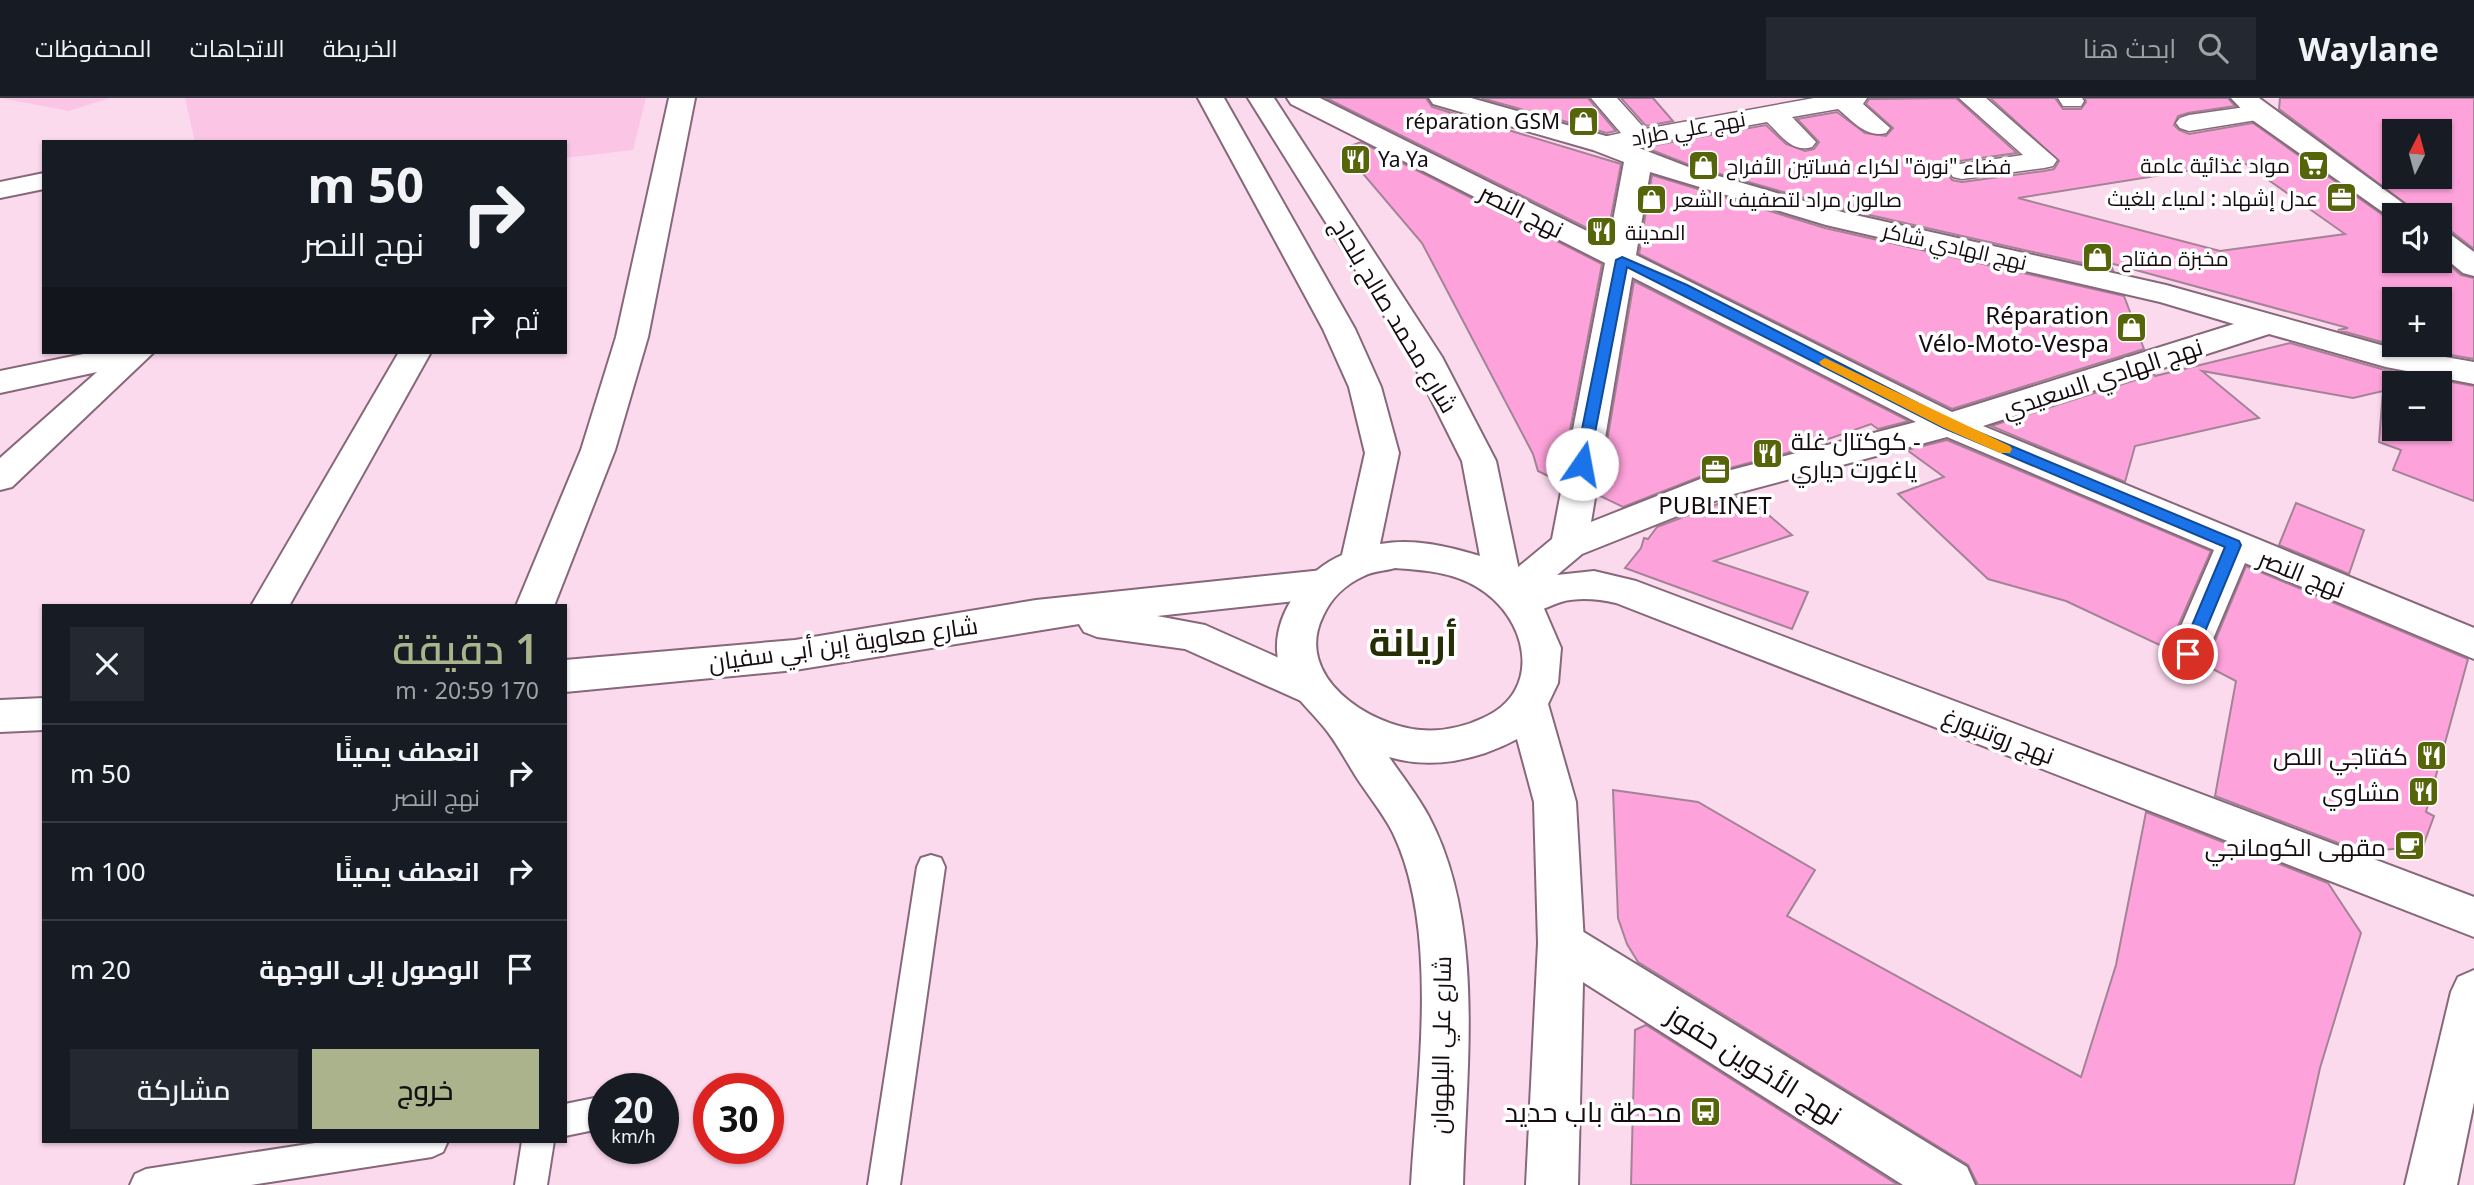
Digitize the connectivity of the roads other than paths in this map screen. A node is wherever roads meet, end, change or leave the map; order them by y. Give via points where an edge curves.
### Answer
1 (682, 98) edge
2 (1211, 98) edge
3 (1261, 98) edge
4 (1300, 98) edge
5 (1442, 98) edge
6 (1602, 98) edge
7 (1971, 98) edge
8 (1849, 99) edge
9 (2252, 106) edge
10 (1780, 107) edge
11 (2189, 123) dead end
12 (1877, 128) dead end
13 (1803, 142) dead end
14 (1638, 148) junction
15 (1962, 171) dead end
16 (42, 181) edge
17 (0, 190) edge
18 (2388, 203) edge
19 (2452, 250) edge
20 (1622, 260) junction
21 (2474, 267) edge
22 (2266, 324) junction
23 (129, 354) edge
24 (136, 354) edge
25 (414, 354) edge
26 (2474, 373) edge
27 (0, 382) edge
28 (1949, 425) junction
29 (0, 478) edge
30 (1569, 545) junction
31 (2234, 545) junction
32 (1358, 563) junction
33 (1323, 584) junction
34 (1513, 594) junction
35 (271, 604) edge
36 (536, 604) edge
37 (1036, 614) junction
38 (2474, 644) edge
39 (2188, 654) dead end
40 (567, 676) edge
41 (1310, 689) junction
42 (1528, 704) junction
43 (42, 714) edge
44 (0, 716) edge
45 (1341, 720) junction
46 (931, 867) dead end
47 (2474, 917) edge
48 (1561, 943) junction
49 (2474, 992) edge
50 (588, 1115) edge
51 (567, 1120) edge
52 (419, 1143) edge
53 (538, 1143) edge
54 (146, 1185) edge
55 (531, 1185) edge
56 (884, 1185) edge
57 (1437, 1185) edge
58 (1552, 1185) edge
59 (1950, 1185) edge
60 (2431, 1185) edge

1 - 36 street via 632,337 598,450
2 - 32 street via 1339,329 1365,387 1382,453
3 - 34 street, شارع محمد صالح بلحاج via 1426,357 1479,461
4 - 20 street, نهج النصر
5 - 14 street, نهج الهادي شاكر via 1603,144
6 - 14 street
7 - 15 street via 2044,160
8 - 10 street, نهج علي طراد
8 - 12 street
9 - 11 street
9 - 18 street
10 - 13 street
10 - 14 street, نهج علي طراد
14 - 20 street
14 - 22 street, نهج الهادي شاكر via 1836,219 2166,294
16 - 17 street
19 - 21 street
20 - 28 street, نهج النصر
20 - 30 street
22 - 26 street, نهج الهادي شاكر via 2386,357
22 - 28 street, نهج الهادي السعيدي
23 - 27 street
24 - 29 street
25 - 35 street
28 - 30 street, نهج الهادي السعيدي via 1720,485
28 - 31 street, نهج النصر
30 - 34 street, نهج الهادي السعيدي
31 - 38 street, نهج النصر
31 - 39 street
32 - 33 street
32 - 34 street via 1395,555 1434,556 1471,567
33 - 37 street, شارع معاوية إبن أبي سفيان
33 - 41 street via 1300,615 1295,652
34 - 42 street via 1541,636 1542,674
34 - 47 street, نهج روتنبورغ via 1586,583 1623,590
37 - 40 street, شارع معاوية إبن أبي سفيان via 795,654
37 - 41 street, شارع معاوية إبن أبي سفيان via 1191,635
41 - 45 street
42 - 45 street via 1502,728 1464,743 1422,747 1379,739
42 - 48 street via 1555,802
43 - 44 street
45 - 57 street, شارع علي البلهوان via 1412,826 1434,892 1445,971
46 - 56 lane
48 - 58 street
48 - 59 street, نهج الأخوين حفوز
49 - 60 street
50 - 51 lane
52 - 54 lane
53 - 55 lane

